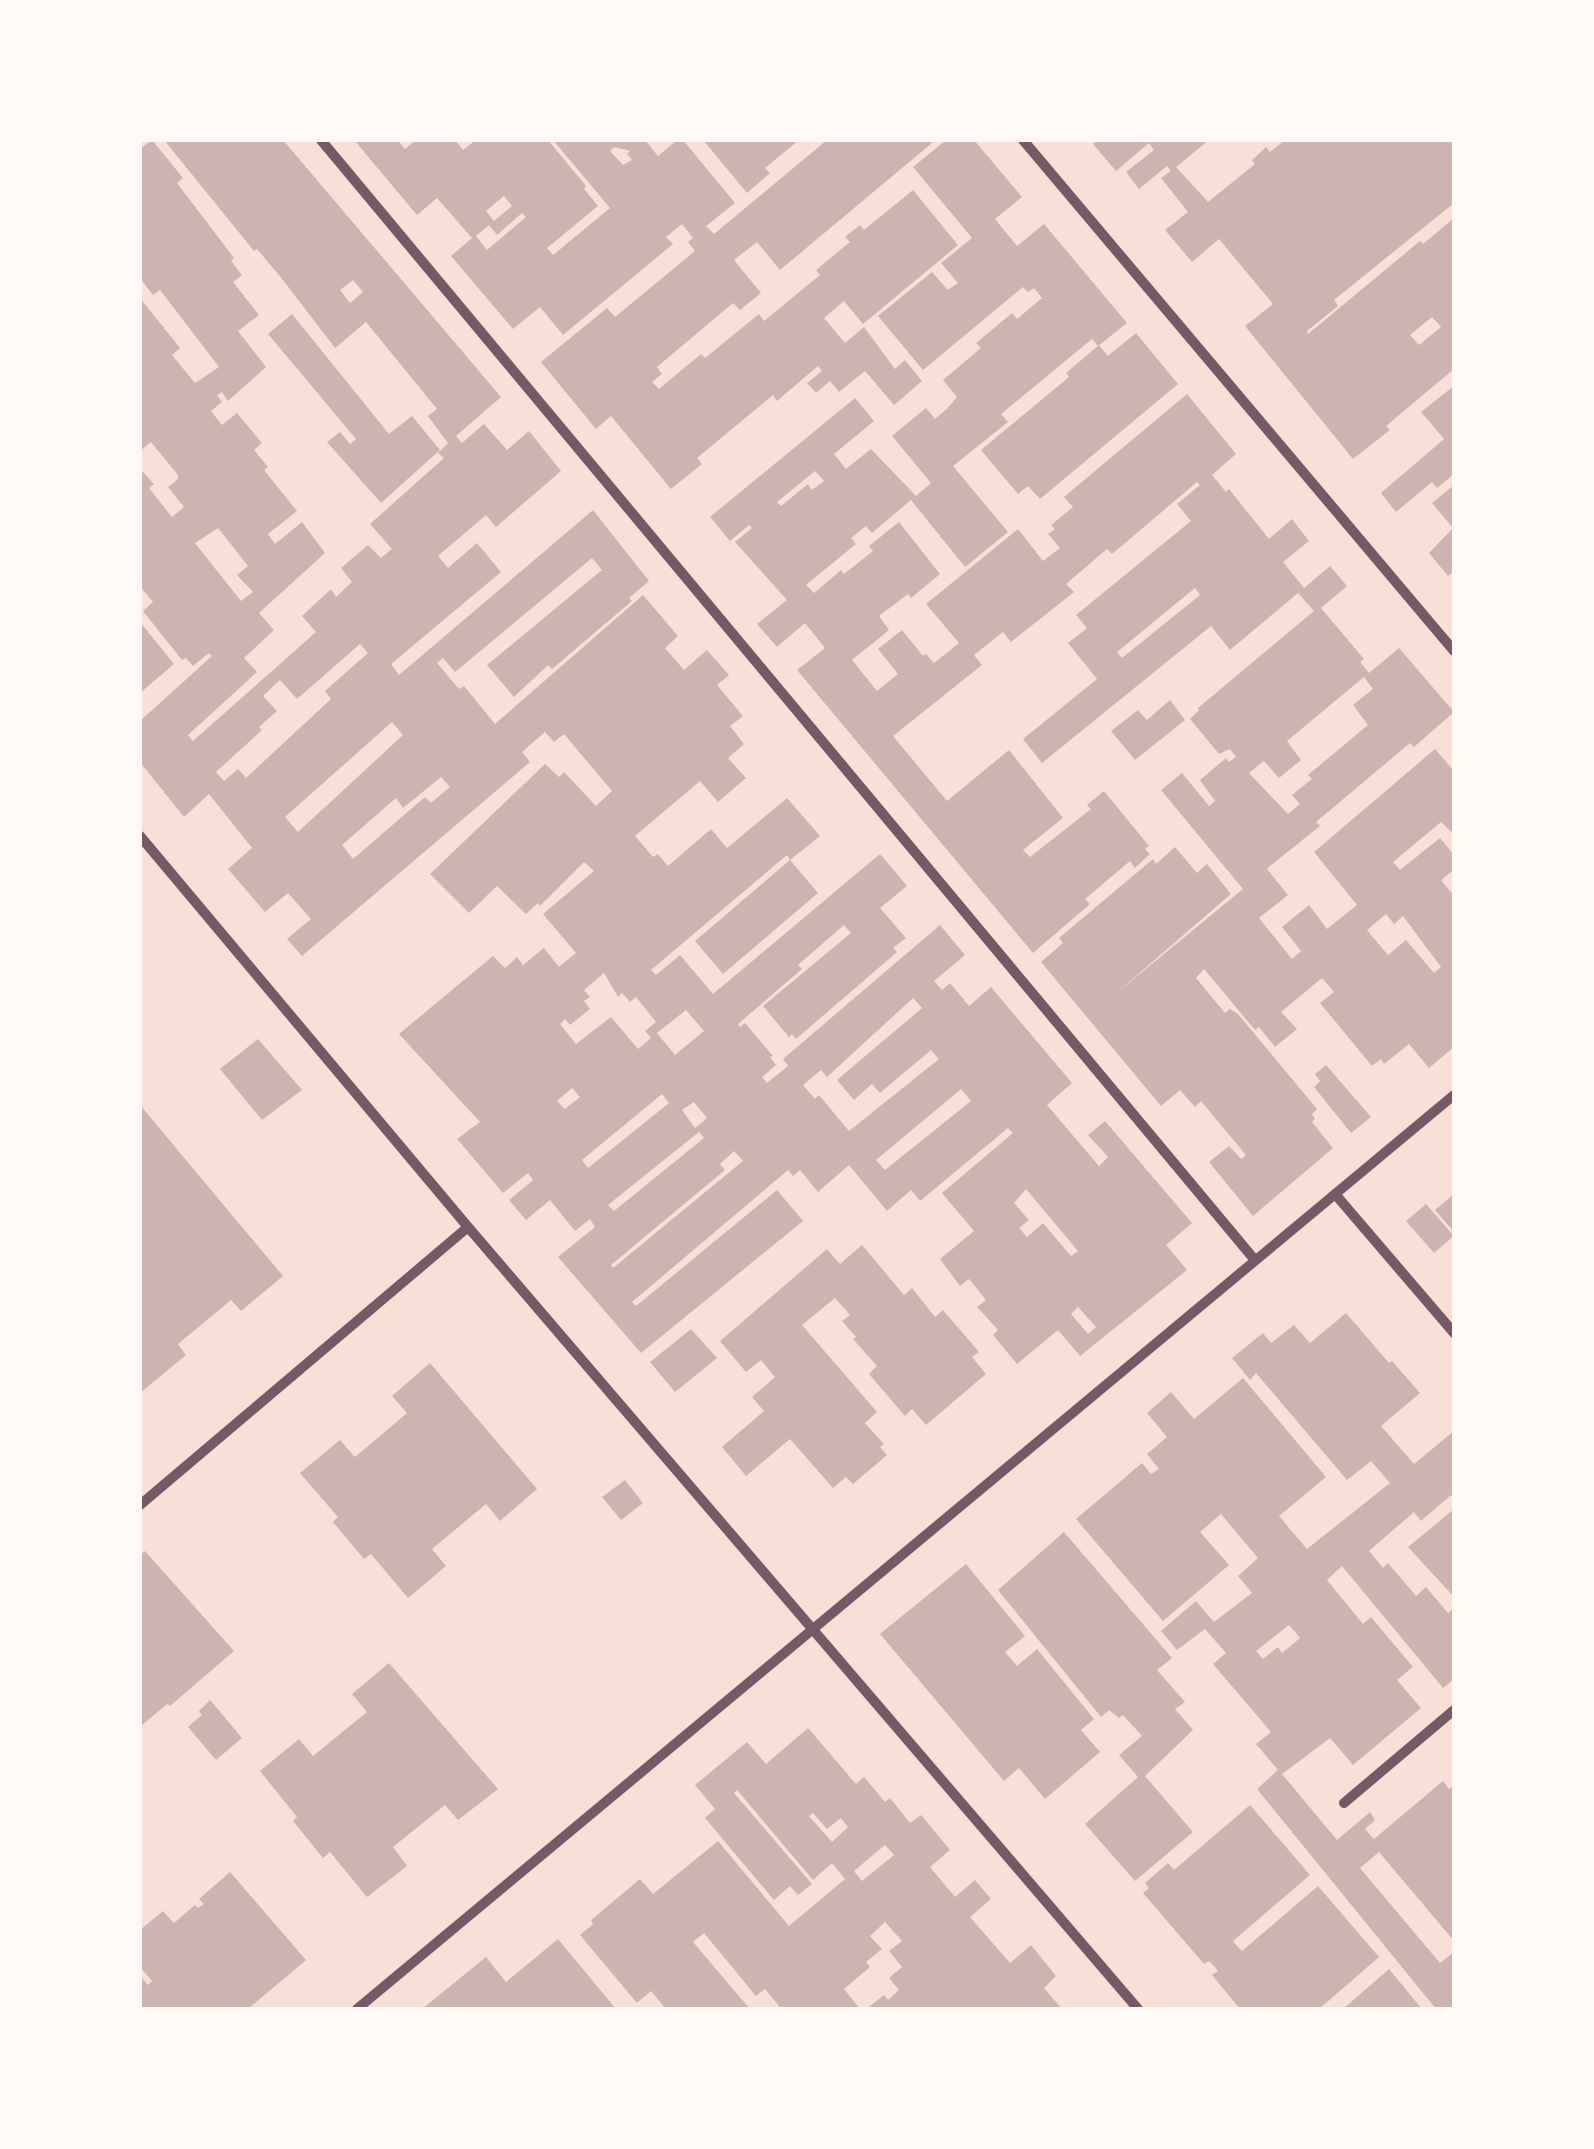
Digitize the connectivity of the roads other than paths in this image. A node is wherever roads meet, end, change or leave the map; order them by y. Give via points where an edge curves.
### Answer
1 (321, 140) edge
2 (1024, 140) edge
3 (1454, 651) edge
4 (140, 836) edge
5 (1454, 1094) edge
6 (1335, 1194) junction
7 (468, 1227) junction
8 (1254, 1260) junction
9 (1454, 1333) edge
10 (140, 1506) edge
11 (811, 1628) junction
12 (1454, 1710) edge
13 (1344, 1803) dead end
14 (357, 2009) edge
15 (1138, 2009) edge

1 - 8 street
2 - 3 street
4 - 7 street
5 - 6 street
6 - 8 street
6 - 9 street
7 - 10 street
7 - 11 street
8 - 11 street
11 - 14 street
11 - 15 street
12 - 13 street

